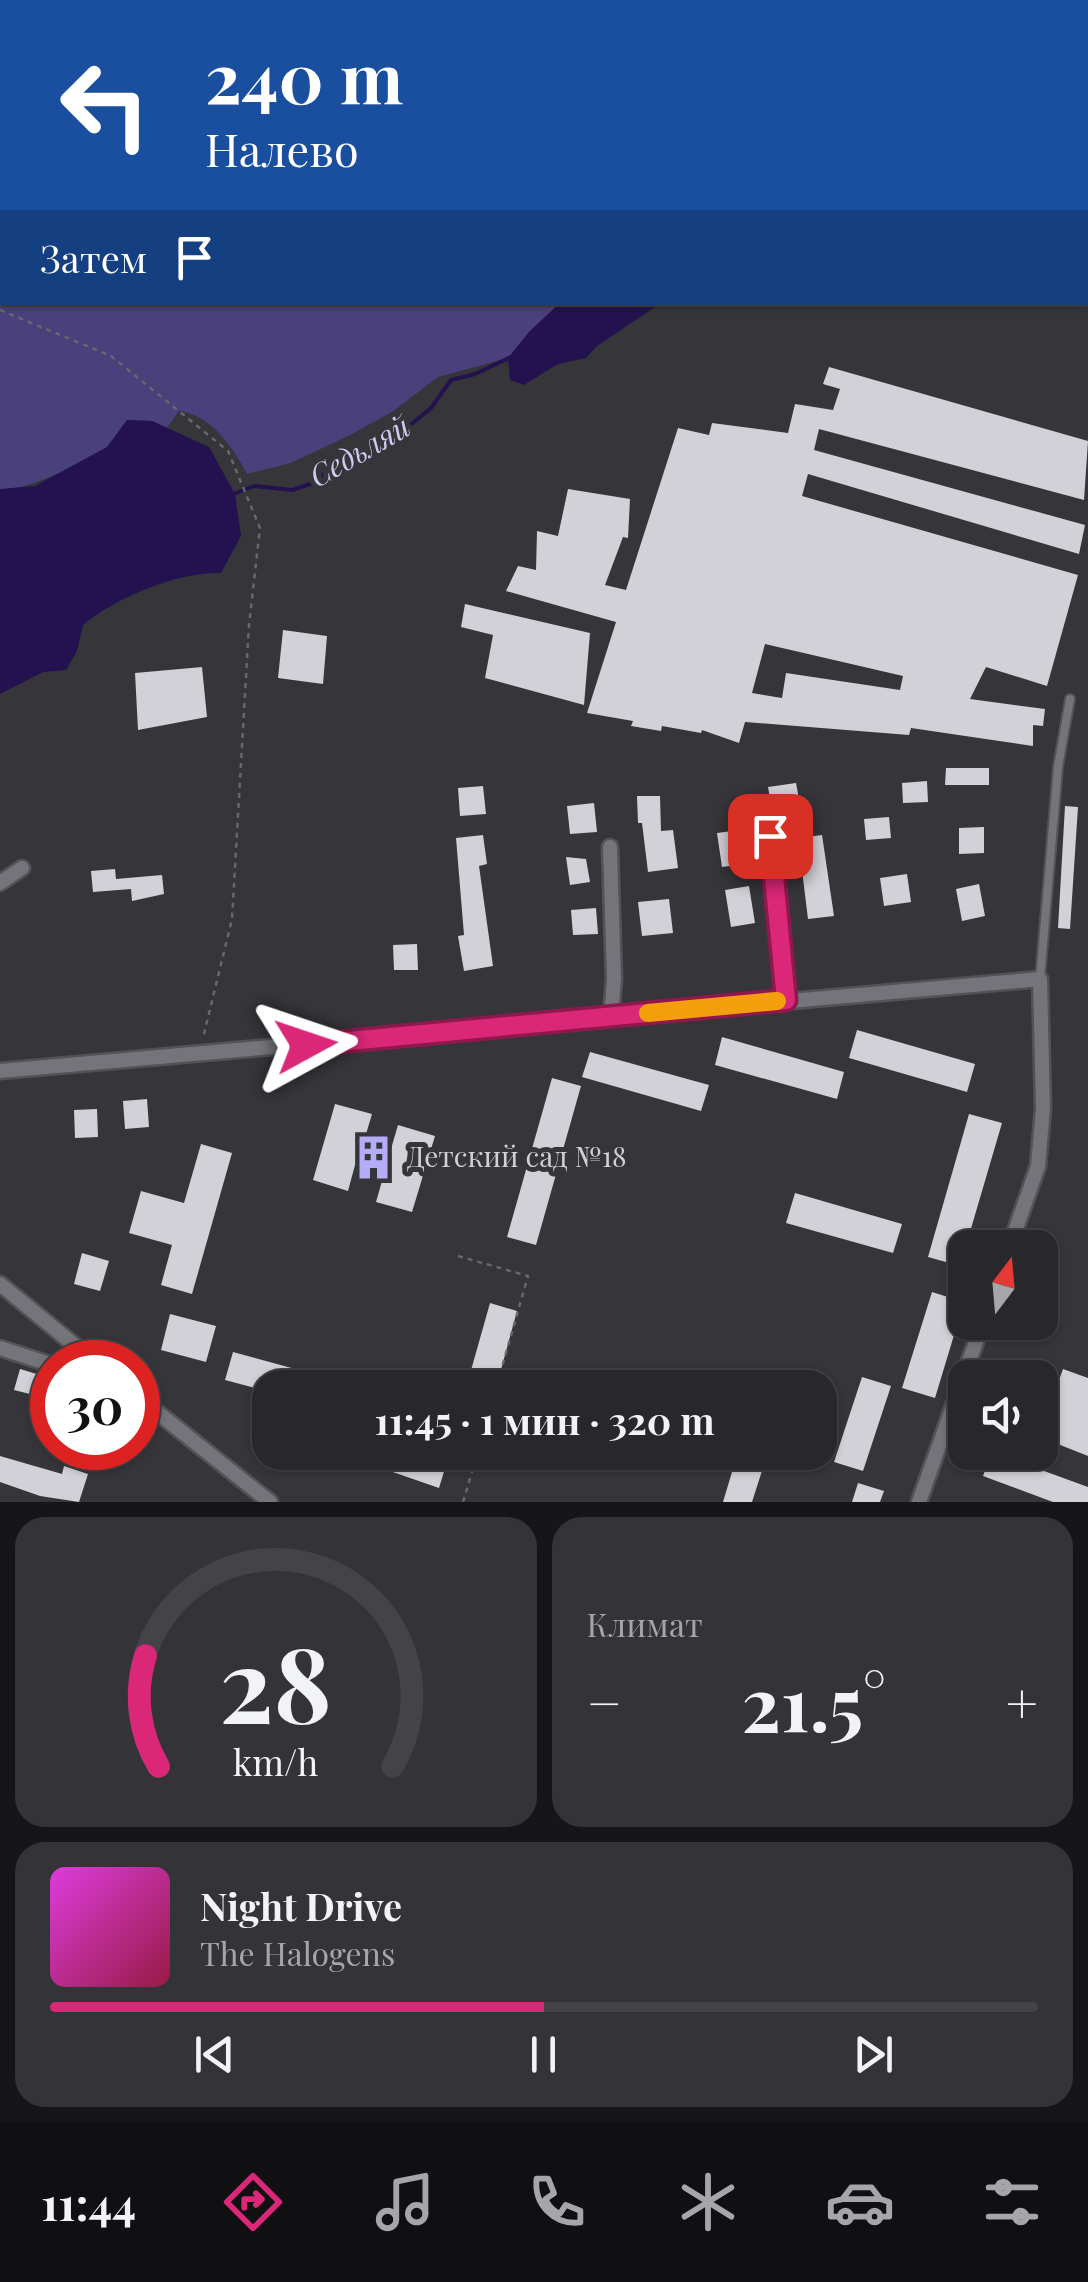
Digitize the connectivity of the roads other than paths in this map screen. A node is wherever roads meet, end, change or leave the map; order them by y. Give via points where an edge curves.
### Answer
1 (1070, 699) dead end
2 (770, 836) dead end
3 (610, 847) dead end
4 (22, 868) dead end
5 (0, 884) edge
6 (1040, 980) junction
7 (786, 1000) junction
8 (611, 1017) junction
9 (0, 1070) edge
10 (1015, 1230) edge
11 (0, 1284) edge
12 (68, 1340) edge
13 (977, 1340) edge
14 (0, 1348) edge
15 (30, 1358) edge
16 (160, 1414) edge
17 (270, 1502) edge
18 (919, 1502) edge

1 - 6 lane
2 - 7 street
3 - 8 street
4 - 5 street
6 - 7 street
6 - 10 street via 1038,1166
7 - 8 street
8 - 9 street
11 - 12 street
13 - 18 street
14 - 15 street
16 - 17 street

